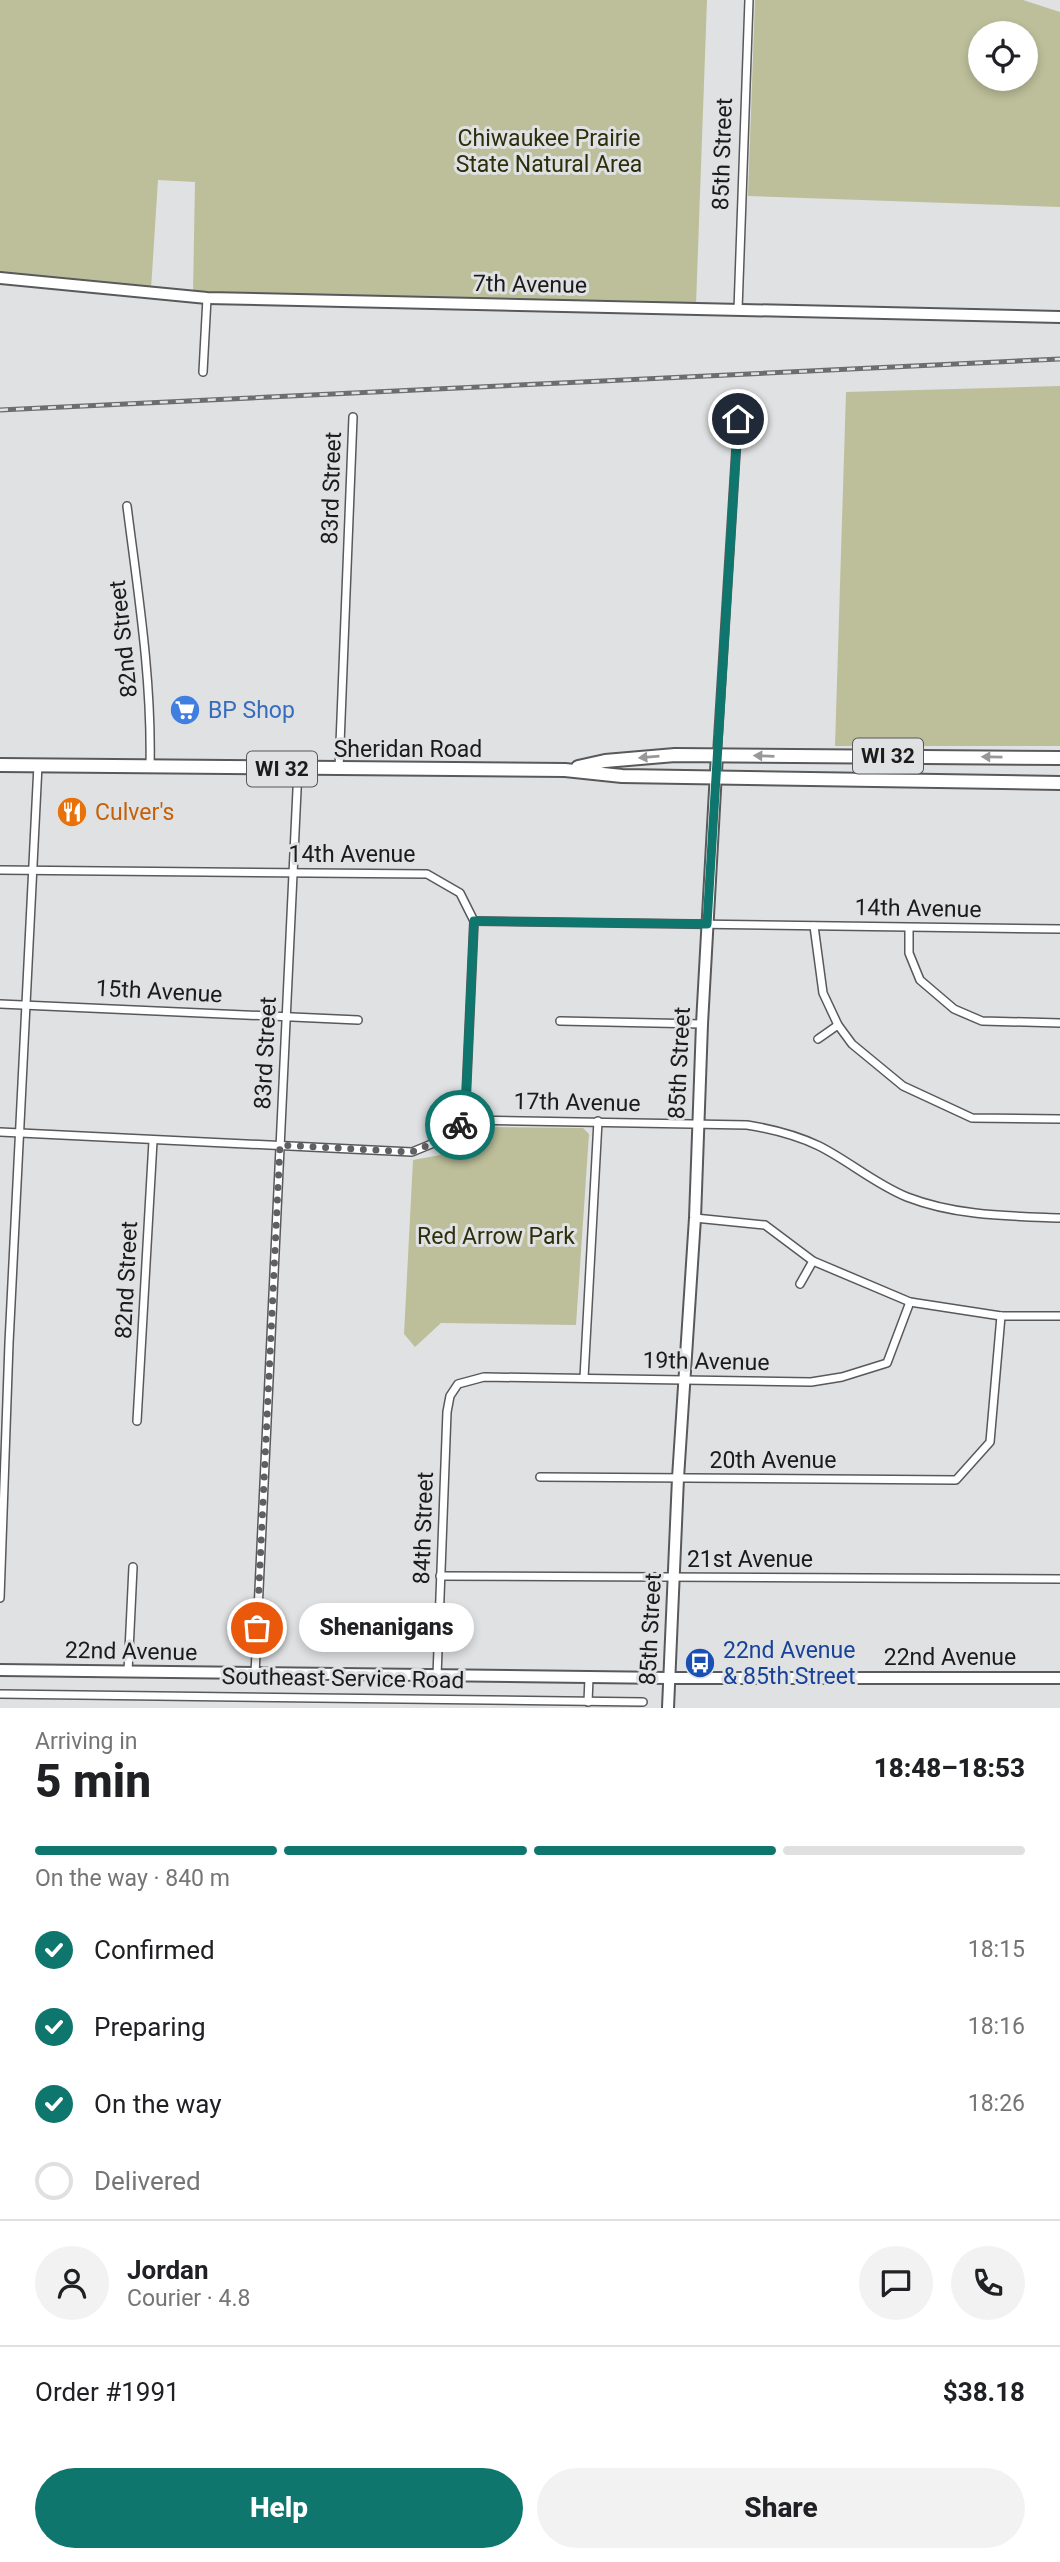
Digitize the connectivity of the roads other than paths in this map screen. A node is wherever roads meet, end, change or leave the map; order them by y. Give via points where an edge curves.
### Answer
1 (749, 0) edge
2 (0, 278) edge
3 (207, 298) junction
4 (738, 310) junction
5 (1060, 317) edge
6 (203, 372) dead end
7 (353, 418) dead end
8 (738, 419) dead end
9 (127, 506) dead end
10 (717, 754) junction
11 (1060, 758) edge
12 (0, 765) edge
13 (38, 765) junction
14 (149, 768) junction
15 (298, 769) junction
16 (338, 769) junction
17 (565, 770) junction
18 (715, 776) junction
19 (1060, 783) edge
20 (0, 870) edge
21 (34, 871) junction
22 (293, 873) junction
23 (474, 921) junction
24 (707, 924) junction
25 (814, 926) junction
26 (909, 928) junction
27 (1060, 929) edge
28 (0, 1003) edge
29 (27, 1004) junction
30 (286, 1017) junction
31 (358, 1020) dead end
32 (560, 1021) dead end
33 (1060, 1023) edge
34 (702, 1024) junction
35 (838, 1025) junction
36 (818, 1039) dead end
37 (1060, 1119) edge
38 (465, 1120) junction
39 (598, 1121) junction
40 (698, 1124) junction
41 (0, 1132) edge
42 (21, 1132) junction
43 (153, 1141) junction
44 (280, 1145) junction
45 (695, 1218) junction
46 (1060, 1218) edge
47 (813, 1261) junction
48 (800, 1284) dead end
49 (910, 1302) junction
50 (1001, 1316) junction
51 (1060, 1316) edge
52 (4, 1343) edge
53 (584, 1378) junction
54 (685, 1379) junction
55 (458, 1384) joint
56 (137, 1421) dead end
57 (540, 1477) dead end
58 (678, 1478) junction
59 (133, 1567) dead end
60 (440, 1576) junction
61 (674, 1578) junction
62 (1060, 1579) edge
63 (0, 1598) edge
64 (0, 1670) edge
65 (128, 1672) junction
66 (255, 1674) junction
67 (437, 1676) junction
68 (589, 1678) junction
69 (669, 1678) junction
70 (1060, 1678) edge
71 (0, 1694) edge
72 (296, 1697) junction
73 (588, 1702) junction
74 (643, 1702) dead end
75 (296, 1708) edge
76 (668, 1708) edge

1 - 4 street, 85th Street
2 - 3 street, 7th Avenue
3 - 4 street, 7th Avenue
3 - 6 street
4 - 5 street, 7th Avenue
7 - 16 street, 83rd Street
8 - 10 street, 85th Street
9 - 14 street, 82nd Street via 151,722
11 -> 10 main road, Sheridan Road / WI 32
10 -> 17 main road, Sheridan Road / WI 32 via 605,761
10 - 18 street, 85th Street
12 - 13 main road, Sheridan Road / WI 32
13 - 14 main road, Sheridan Road / WI 32
13 - 21 street
14 - 15 main road, Sheridan Road / WI 32
15 - 16 main road, Sheridan Road / WI 32
15 - 22 street, 83rd Street
16 - 17 main road, Sheridan Road / WI 32
17 - 18 main road, Sheridan Road / WI 32 via 622,776
18 - 19 main road, Sheridan Road / WI 32
18 - 24 street, 85th Street
20 - 21 street, 14th Avenue
21 - 22 street, 14th Avenue
21 - 29 street
22 - 23 street, 14th Avenue via 427,874 460,893
22 - 30 street, 83rd Street
23 - 24 street, 14th Avenue
23 - 38 street
24 - 25 street, 14th Avenue
24 - 34 street, 85th Street
25 - 26 street, 14th Avenue
25 - 35 street via 823,993
26 - 27 street, 14th Avenue
26 - 33 street via 909,953 920,980 954,1009 982,1021
28 - 29 street, 15th Avenue
29 - 30 street, 15th Avenue
29 - 42 street
30 - 31 street, 15th Avenue
30 - 44 street, 83rd Street
32 - 34 street
34 - 40 street, 85th Street
35 - 36 street
35 - 37 street via 852,1044 903,1086 972,1118
38 - 39 street, 17th Avenue
38 - 44 street via 446,1138 412,1152
39 - 40 street, 17th Avenue
39 - 53 street
40 - 45 street, 85th Street
40 - 46 street, 17th Avenue via 778,1130 819,1147 907,1196 956,1211
41 - 42 street
42 - 43 street
42 - 52 street
43 - 44 street
43 - 56 street, 82nd Street
44 - 66 street, 83rd Street
45 - 47 street via 765,1225
45 - 54 street, 85th Street
47 - 48 street
47 - 49 street
49 - 50 street
49 - 54 street, 19th Avenue via 887,1363 811,1382
50 - 51 street
50 - 58 street, 20th Avenue via 990,1443 956,1480
52 - 63 street
53 - 54 street, 19th Avenue
53 - 55 street, 19th Avenue via 484,1377
54 - 58 street, 85th Street
55 - 60 street, 84th Street via 447,1412
57 - 58 street, 20th Avenue
58 - 61 street, 85th Street
59 - 65 street
60 - 61 street, 21st Avenue
60 - 67 street, 84th Street
61 - 62 street, 21st Avenue
61 - 69 street, 85th Street
64 - 65 street, 22nd Avenue
65 - 66 street, 22nd Avenue
66 - 67 street, 22nd Avenue
67 - 68 street, 22nd Avenue
68 - 69 street, 22nd Avenue
68 - 73 street
69 - 70 street, 22nd Avenue
69 - 76 street, 85th Street
71 - 72 street, Southeast Service Road
72 - 73 street, Southeast Service Road
72 - 75 street
73 - 74 street, Southeast Service Road

